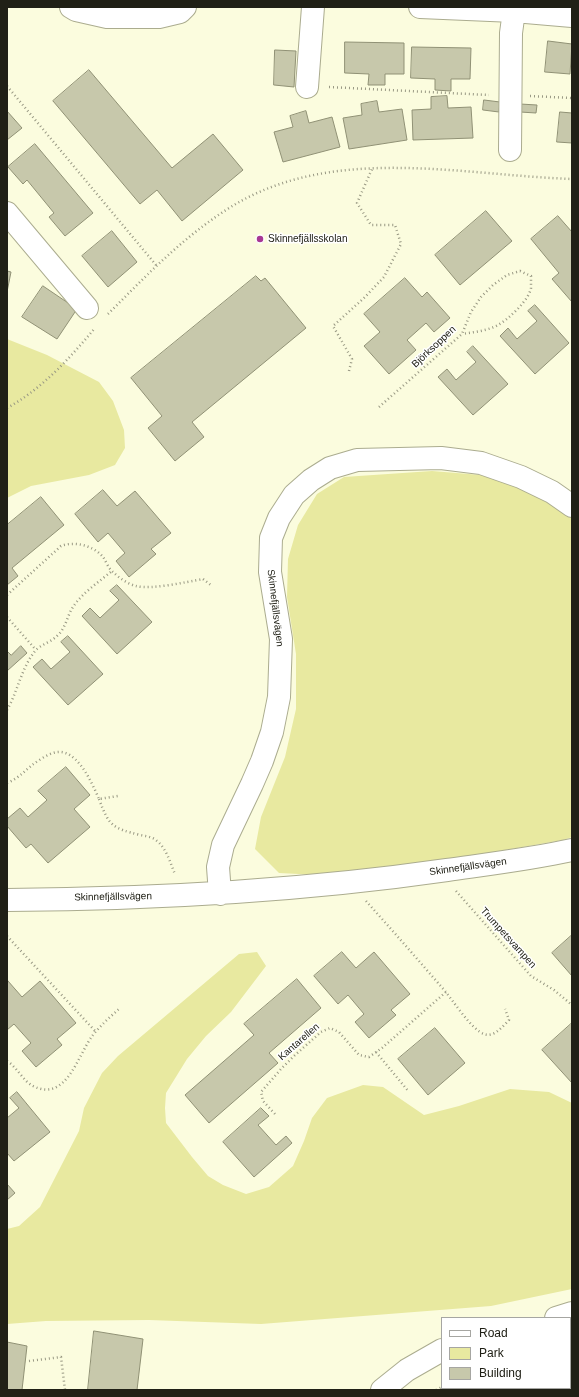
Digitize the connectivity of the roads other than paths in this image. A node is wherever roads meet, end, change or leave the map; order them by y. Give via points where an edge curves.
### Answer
1 (71, 7) edge
2 (185, 7) edge
3 (313, 7) edge
4 (420, 7) edge
5 (514, 11) junction
6 (572, 16) edge
7 (307, 87) road end
8 (510, 150) dead end
9 (7, 213) edge
10 (96, 317) road end
11 (572, 506) edge
12 (572, 850) edge
13 (220, 894) junction
14 (7, 900) edge
15 (572, 1313) edge
16 (559, 1317) edge
17 (441, 1351) edge
18 (382, 1390) edge

1 - 2 street via 106,17 159,17 180,12
3 - 7 street
4 - 5 street
5 - 6 street
5 - 8 street via 510,33
9 - 10 street
11 - 13 street, Skinnefjällsvägen via 552,492 520,477 481,463 441,458 356,460 330,468 294,495 279,518 271,538 270,572 281,639 279,696 272,732 262,761 223,845 218,867
12 - 13 street, Skinnefjällsvägen via 404,876
13 - 14 street, Skinnefjällsvägen
15 - 16 street
17 - 18 street via 406,1370

